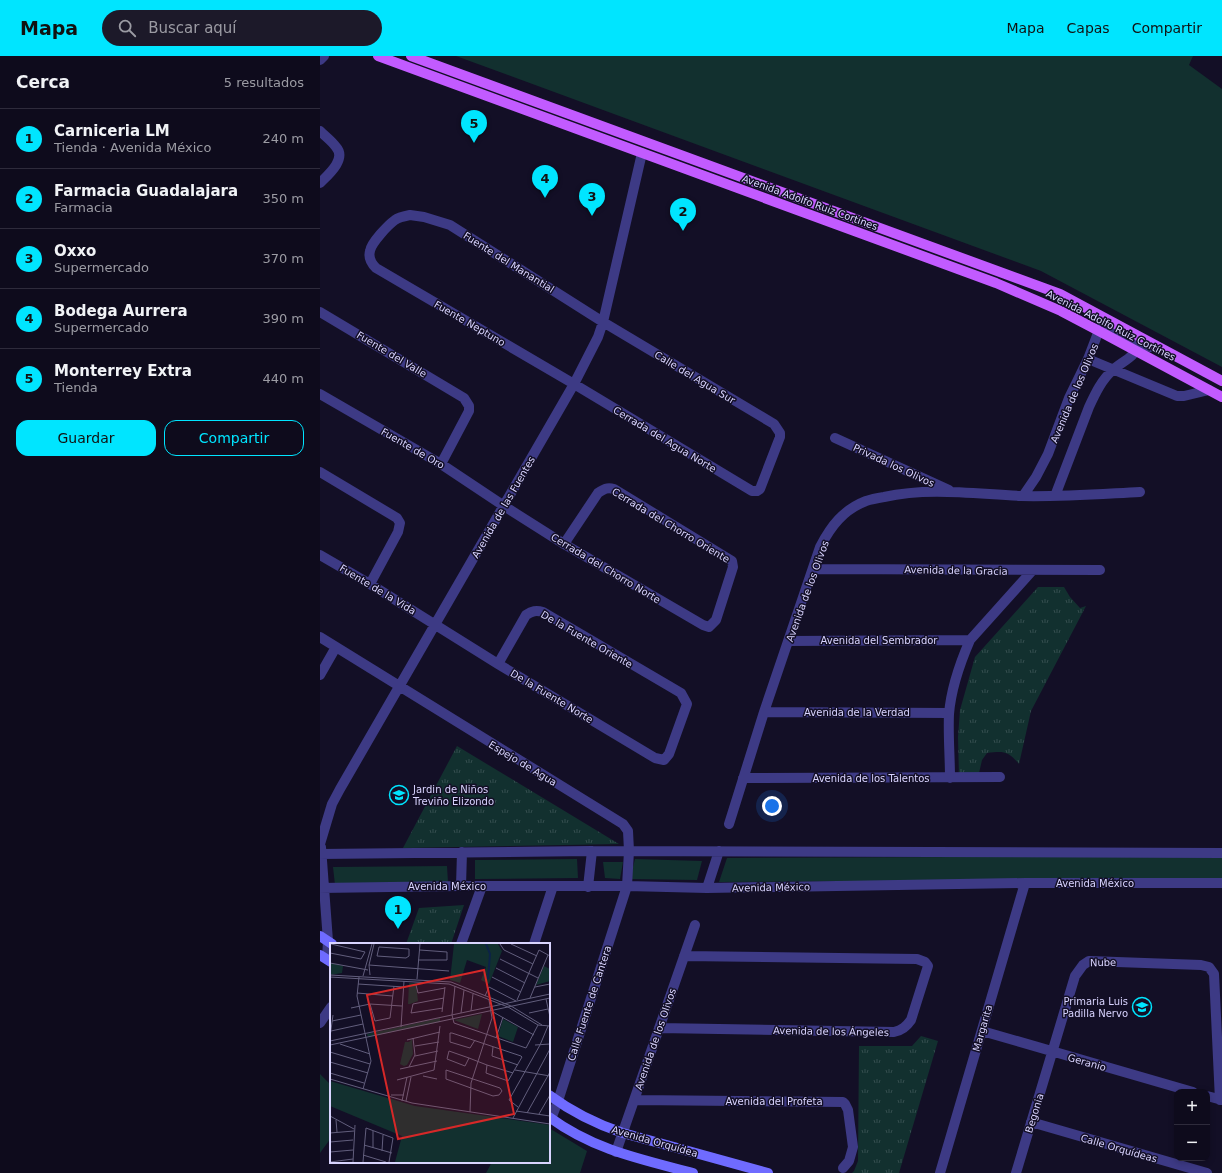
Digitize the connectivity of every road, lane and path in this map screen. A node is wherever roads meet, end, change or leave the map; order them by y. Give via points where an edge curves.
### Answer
1 (324, 56) edge
2 (378, 56) edge
3 (411, 56) edge
4 (320, 60) edge
5 (320, 132) edge
6 (645, 142) junction
7 (642, 153) junction
8 (320, 184) edge
9 (370, 259) joint
10 (320, 312) edge
11 (603, 322) junction
12 (1099, 331) junction
13 (1132, 332) junction
14 (1137, 346) junction
15 (1088, 359) junction
16 (1192, 364) junction
17 (1112, 370) junction
18 (1222, 381) edge
19 (574, 384) junction
20 (1209, 390) junction
21 (320, 394) edge
22 (1222, 397) edge
23 (835, 438) dead end
24 (441, 464) junction
25 (320, 472) edge
26 (756, 491) joint
27 (952, 492) junction
28 (1140, 492) dead end
29 (1023, 496) junction
30 (1055, 496) junction
31 (504, 506) junction
32 (564, 544) junction
33 (320, 555) edge
34 (813, 569) junction
35 (1100, 570) dead end
36 (1032, 571) junction
37 (370, 584) junction
38 (436, 624) junction
39 (709, 627) joint
40 (320, 637) edge
41 (970, 640) junction
42 (788, 641) junction
43 (336, 647) junction
44 (498, 664) junction
45 (320, 675) edge
46 (399, 687) junction
47 (764, 712) junction
48 (949, 713) junction
49 (669, 754) joint
50 (1000, 777) dead end
51 (743, 778) junction
52 (950, 778) junction
53 (729, 824) dead end
54 (321, 849) edge
55 (592, 851) junction
56 (719, 851) junction
57 (462, 852) junction
58 (629, 852) junction
59 (1222, 853) edge
60 (1025, 883) junction
61 (1222, 883) edge
62 (461, 886) junction
63 (482, 886) junction
64 (553, 886) junction
65 (626, 886) junction
66 (588, 887) junction
67 (322, 888) edge
68 (707, 888) junction
69 (695, 925) dead end
70 (326, 940) edge
71 (461, 943) edge
72 (534, 943) edge
73 (684, 956) junction
74 (326, 959) edge
75 (330, 1007) edge
76 (320, 1022) edge
77 (659, 1028) junction
78 (982, 1031) junction
79 (1052, 1052) junction
80 (1182, 1089) edge
81 (550, 1096) edge
82 (1210, 1097) edge
83 (634, 1100) junction
84 (1221, 1100) edge
85 (558, 1101) junction
86 (550, 1118) edge
87 (1031, 1122) junction
88 (623, 1133) junction
89 (616, 1152) junction
90 (843, 1168) dead end
91 (943, 1172) edge
92 (693, 1173) edge
93 (768, 1173) edge
94 (1016, 1173) edge
95 (1207, 1173) edge

1 - 4 street
2 - 7 main road, Avenida Adolfo Ruiz Cortínes
3 - 6 main road
5 - 8 street via 339,153 335,167
6 - 7 street
6 - 13 main road via 1060,294
7 - 11 street, Avenida de las Fuentes
7 - 12 main road, Avenida Adolfo Ruiz Cortínes via 996,283 1061,311
9 - 11 street, Fuente del Manantial via 372,246 396,219 403,216 424,217 450,225
9 - 19 street, Fuente Neptuno via 381,271
10 - 24 street, Fuente del Valle via 464,398 469,411
11 - 19 street, Avenida de las Fuentes
11 - 26 street, Calle del Agua Sur via 774,424 780,437 760,489
12 - 14 main road, Avenida Adolfo Ruiz Cortínes
12 - 15 street, Avenida de los Olivos
13 - 14 street
13 - 16 main road
14 - 16 street
14 - 17 street, Avenida de los Olivos
14 - 20 main road, Avenida Adolfo Ruiz Cortínes
15 - 17 street
15 - 29 street, Avenida de los Olivos via 1069,398 1048,454
16 - 18 main road
17 - 20 street via 1177,396
17 - 30 street, Avenida de los Olivos via 1089,407
19 - 26 street, Cerrada del Agua Norte via 752,491
19 - 31 street, Avenida de las Fuentes
20 - 22 main road, Avenida Adolfo Ruiz Cortínes
21 - 24 street, Fuente de Oro
23 - 27 street, Privada los Olivos
24 - 31 street, Fuente de Oro
25 - 37 street via 392,514 400,523 398,532
27 - 29 street, Avenida de los Olivos
27 - 34 street, Avenida de los Olivos via 893,495 867,500 846,511 829,530
28 - 30 street
29 - 30 street, Avenida de los Olivos
31 - 32 street, Cerrada del Chorro Norte
31 - 38 street, Avenida de las Fuentes
32 - 39 street, Cerrada del Chorro Norte
32 - 39 street, Cerrada del Chorro Oriente via 598,493 603,489 614,489 732,561 734,567 716,620
33 - 37 street, Fuente de la Vida
34 - 36 street, Avenida de la Gracia
34 - 42 street, Avenida de los Olivos
35 - 36 street, Avenida de la Gracia
36 - 41 street
37 - 38 street, Fuente de la Vida
38 - 44 street, De la Fuente Norte
38 - 46 street, Avenida de las Fuentes
40 - 43 street, Espejo de Agua
41 - 42 street, Avenida del Sembrador
41 - 48 street via 958,673
42 - 47 street, Avenida de los Olivos
43 - 45 street
43 - 46 street, Espejo de Agua
44 - 49 street, De la Fuente Norte via 655,758 664,760
44 - 49 street, De la Fuente Oriente via 526,615 537,610 543,612 681,693 687,704
46 - 54 street, Avenida de las Fuentes via 332,804
46 - 58 street, Espejo de Agua via 622,824 628,832
47 - 48 street, Avenida de la Verdad
47 - 51 street, Avenida de los Olivos
48 - 52 street
50 - 52 street, Avenida de los Talentos
51 - 52 street, Avenida de los Talentos
51 - 53 street, Avenida de los Olivos
54 - 57 street
54 - 67 street, Avenida de las Fuentes
55 - 57 street
55 - 58 street
55 - 66 street
56 - 58 street
56 - 59 street
56 - 68 street
57 - 62 street
58 - 65 street, Espejo de Agua
60 - 61 street, Avenida México
60 - 68 street, Avenida México
60 - 78 street, Margarita
62 - 63 street, Avenida México
62 - 67 street, Avenida México
63 - 64 street, Avenida México
63 - 71 street
64 - 66 street, Avenida México
64 - 72 street
65 - 66 street, Avenida México
65 - 68 street, Avenida México
65 - 85 street, Calle Fuente de Cantera
67 - 70 street, Avenida de las Fuentes
69 - 73 street, Avenida de los Olivos
70 - 74 street, Avenida de las Fuentes
73 - 77 street, Avenida de los Olivos
73 - 77 street, Avenida de los Ángeles via 917,960 925,962 928,966 911,1020 908,1025 894,1032
75 - 76 street
77 - 83 street, Avenida de los Olivos
78 - 79 street, Geranio
78 - 91 street, Margarita
79 - 80 street, Geranio
79 - 84 street, Nube via 1075,976 1082,964 1089,961 1209,967 1214,974
79 - 87 street, Begonia
81 - 85 street, Avenida Orquídea
82 - 84 street
83 - 88 street, Avenida de los Olivos
83 - 90 street, Avenida del Profeta via 843,1102 848,1110 853,1147 849,1161
85 - 86 street, Calle Fuente de Cantera
85 - 88 street, Avenida Orquídea via 577,1114
86 - 89 street, Avenida Orquídea via 580,1137
87 - 94 street, Begonia
87 - 95 street, Calle Orquídeas
88 - 89 street, Avenida de los Olivos
88 - 93 street, Avenida Orquídea
89 - 92 street, Avenida Orquídea

